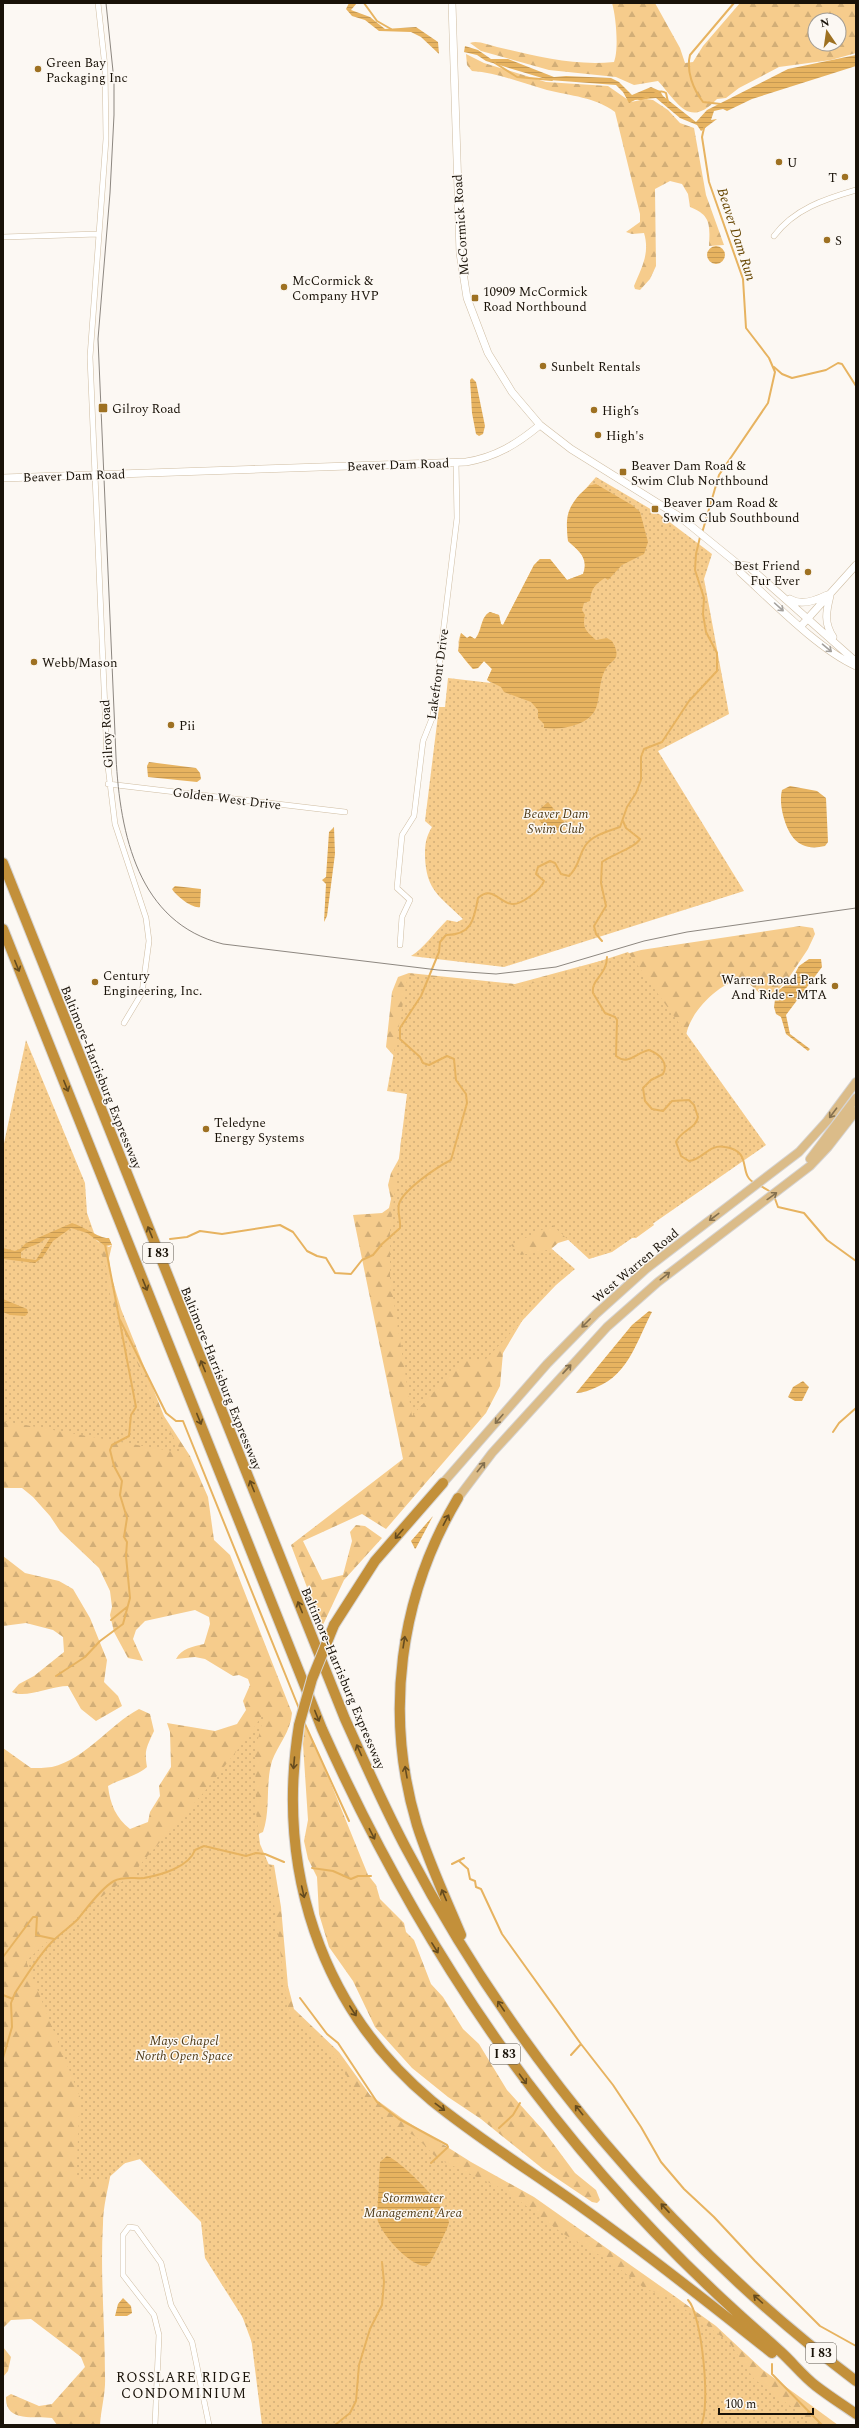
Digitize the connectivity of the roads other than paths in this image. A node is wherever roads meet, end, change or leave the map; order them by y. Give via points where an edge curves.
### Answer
1 (98, 3) edge
2 (452, 3) edge
3 (856, 190) edge
4 (98, 234) junction
5 (774, 236) dead end
6 (3, 237) edge
7 (540, 426) junction
8 (456, 462) junction
9 (95, 475) junction
10 (3, 478) edge
11 (739, 565) junction
12 (856, 565) edge
13 (779, 592) junction
14 (831, 594) junction
15 (809, 618) junction
16 (801, 626) junction
17 (839, 646) junction
18 (856, 666) edge
19 (108, 784) junction
20 (345, 812) dead end
21 (3, 863) edge
22 (3, 929) edge
23 (400, 945) dead end
24 (124, 1023) dead end
25 (856, 1082) edge
26 (856, 1098) edge
27 (856, 1111) edge
28 (795, 1178) junction
29 (443, 1483) joint
30 (458, 1498) joint
31 (477, 1970) junction
32 (856, 2380) edge
33 (815, 2385) junction
34 (856, 2414) edge
35 (155, 2425) edge
36 (209, 2425) edge

1 - 4 street, Gilroy Road via 106,104
2 - 7 main road, McCormick Road via 459,228 464,283 476,323 492,360 512,392
3 - 5 street via 825,199 804,210 788,220
4 - 6 street
4 - 9 street, Gilroy Road via 90,350
7 - 8 main road, Beaver Dam Road via 497,455
7 - 11 main road via 571,449 691,525
8 - 9 main road, Beaver Dam Road
8 - 23 street, Lakefront Drive via 457,518 434,716 423,741 414,816 402,832 397,888 410,900 402,917
9 - 10 main road, Beaver Dam Road
9 - 19 street, Gilroy Road
11 - 13 main road via 748,566
11 -> 16 main road via 740,572
12 - 14 main road
13 - 14 main road via 795,602 812,601
13 - 15 main road
14 - 15 main road
14 - 17 main road via 826,622
15 - 16 main road
15 - 17 main road
16 -> 18 main road via 844,661
17 - 18 main road via 853,659
19 - 20 street, Golden West Drive
19 - 24 street, Gilroy Road via 119,840 148,929 148,954 142,994
31 -> 21 highway, Baltimore-Harrisburg Expressway / I 83 via 406,1849 345,1719
22 -> 33 highway, I 83 via 322,1729 363,1817 408,1902 486,2026 534,2093 579,2149 639,2217 695,2274
25 -> 29 main road, West Warren Road via 815,1136 799,1152 646,1269 596,1314 542,1370
26 - 28 main road
27 - 28 main road via 828,1147
30 -> 28 main road via 492,1453 607,1327 658,1282
29 -> 33 highway, bridge via 375,1561 334,1625 312,1679 299,1725 292,1811 296,1854 302,1890 331,1973 352,2010 379,2046 409,2080 433,2101 630,2242
31 -> 30 highway via 431,1864 417,1823 404,1761 400,1714 401,1663 410,1614 425,1564
32 -> 31 highway, Baltimore-Harrisburg Expressway / I 83 via 749,2291 660,2204 560,2086
33 - 34 highway, I 83
35 - 36 street via 159,2335 152,2311 123,2275 123,2235 129,2227 136,2228 161,2263 171,2305 192,2342

